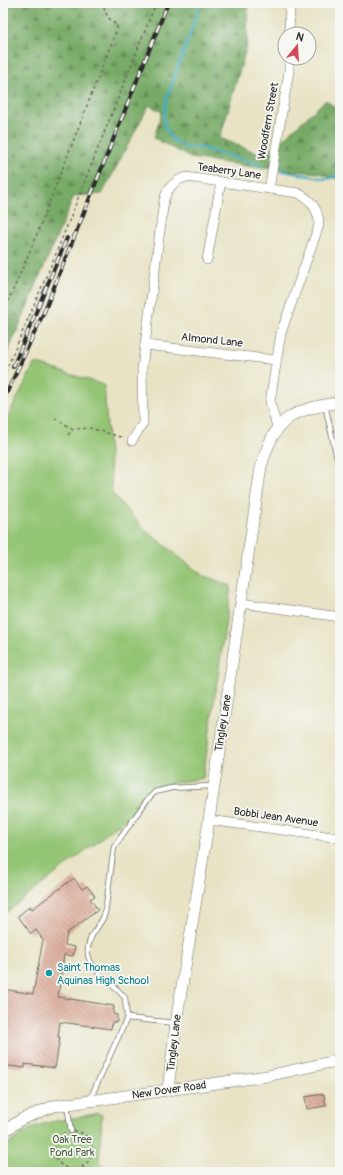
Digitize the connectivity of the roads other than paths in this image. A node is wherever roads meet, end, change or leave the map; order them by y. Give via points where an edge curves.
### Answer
1 (290, 3) edge
2 (289, 26) edge
3 (289, 66) edge
4 (221, 182) junction
5 (269, 189) junction
6 (207, 260) dead end
7 (145, 345) junction
8 (276, 360) junction
9 (340, 402) edge
10 (325, 404) junction
11 (278, 427) junction
12 (132, 441) road end
13 (340, 471) edge
14 (241, 603) junction
15 (340, 617) edge
16 (213, 786) junction
17 (209, 820) junction
18 (340, 838) edge
19 (127, 1018) junction
20 (176, 1023) junction
21 (340, 1060) edge
22 (168, 1090) junction
23 (89, 1101) junction
24 (67, 1104) junction
25 (71, 1131) road end
26 (3, 1132) edge

1 - 2 street
3 - 5 street, Woodfern Street
4 - 5 street, Teaberry Lane
4 - 6 street
4 - 7 street, Teaberry Lane via 186,178 174,183 166,193
5 - 8 street, Teaberry Lane via 304,196 315,207 319,219 281,333
7 - 8 street, Almond Lane
7 - 12 street, Teaberry Lane via 142,368 143,423
8 - 11 street, Teaberry Lane via 270,402
9 - 10 street, Tingley Lane
10 - 11 street, Tingley Lane via 292,415
10 - 13 lane
11 - 14 street, Tingley Lane via 261,467
14 - 15 street
14 - 16 street, Tingley Lane
16 - 17 street, Tingley Lane
16 - 19 lane via 171,788 156,792 147,800 114,847 103,921 91,936 87,946 92,967 125,998
17 - 18 street, Bobbi Jean Avenue
17 - 20 street, Tingley Lane
19 - 20 lane
19 - 23 lane
20 - 22 street, Tingley Lane
21 - 22 street, New Dover Road via 284,1073
22 - 23 street, New Dover Road
23 - 24 street, New Dover Road
24 - 25 lane
24 - 26 street, New Dover Road via 31,1114

